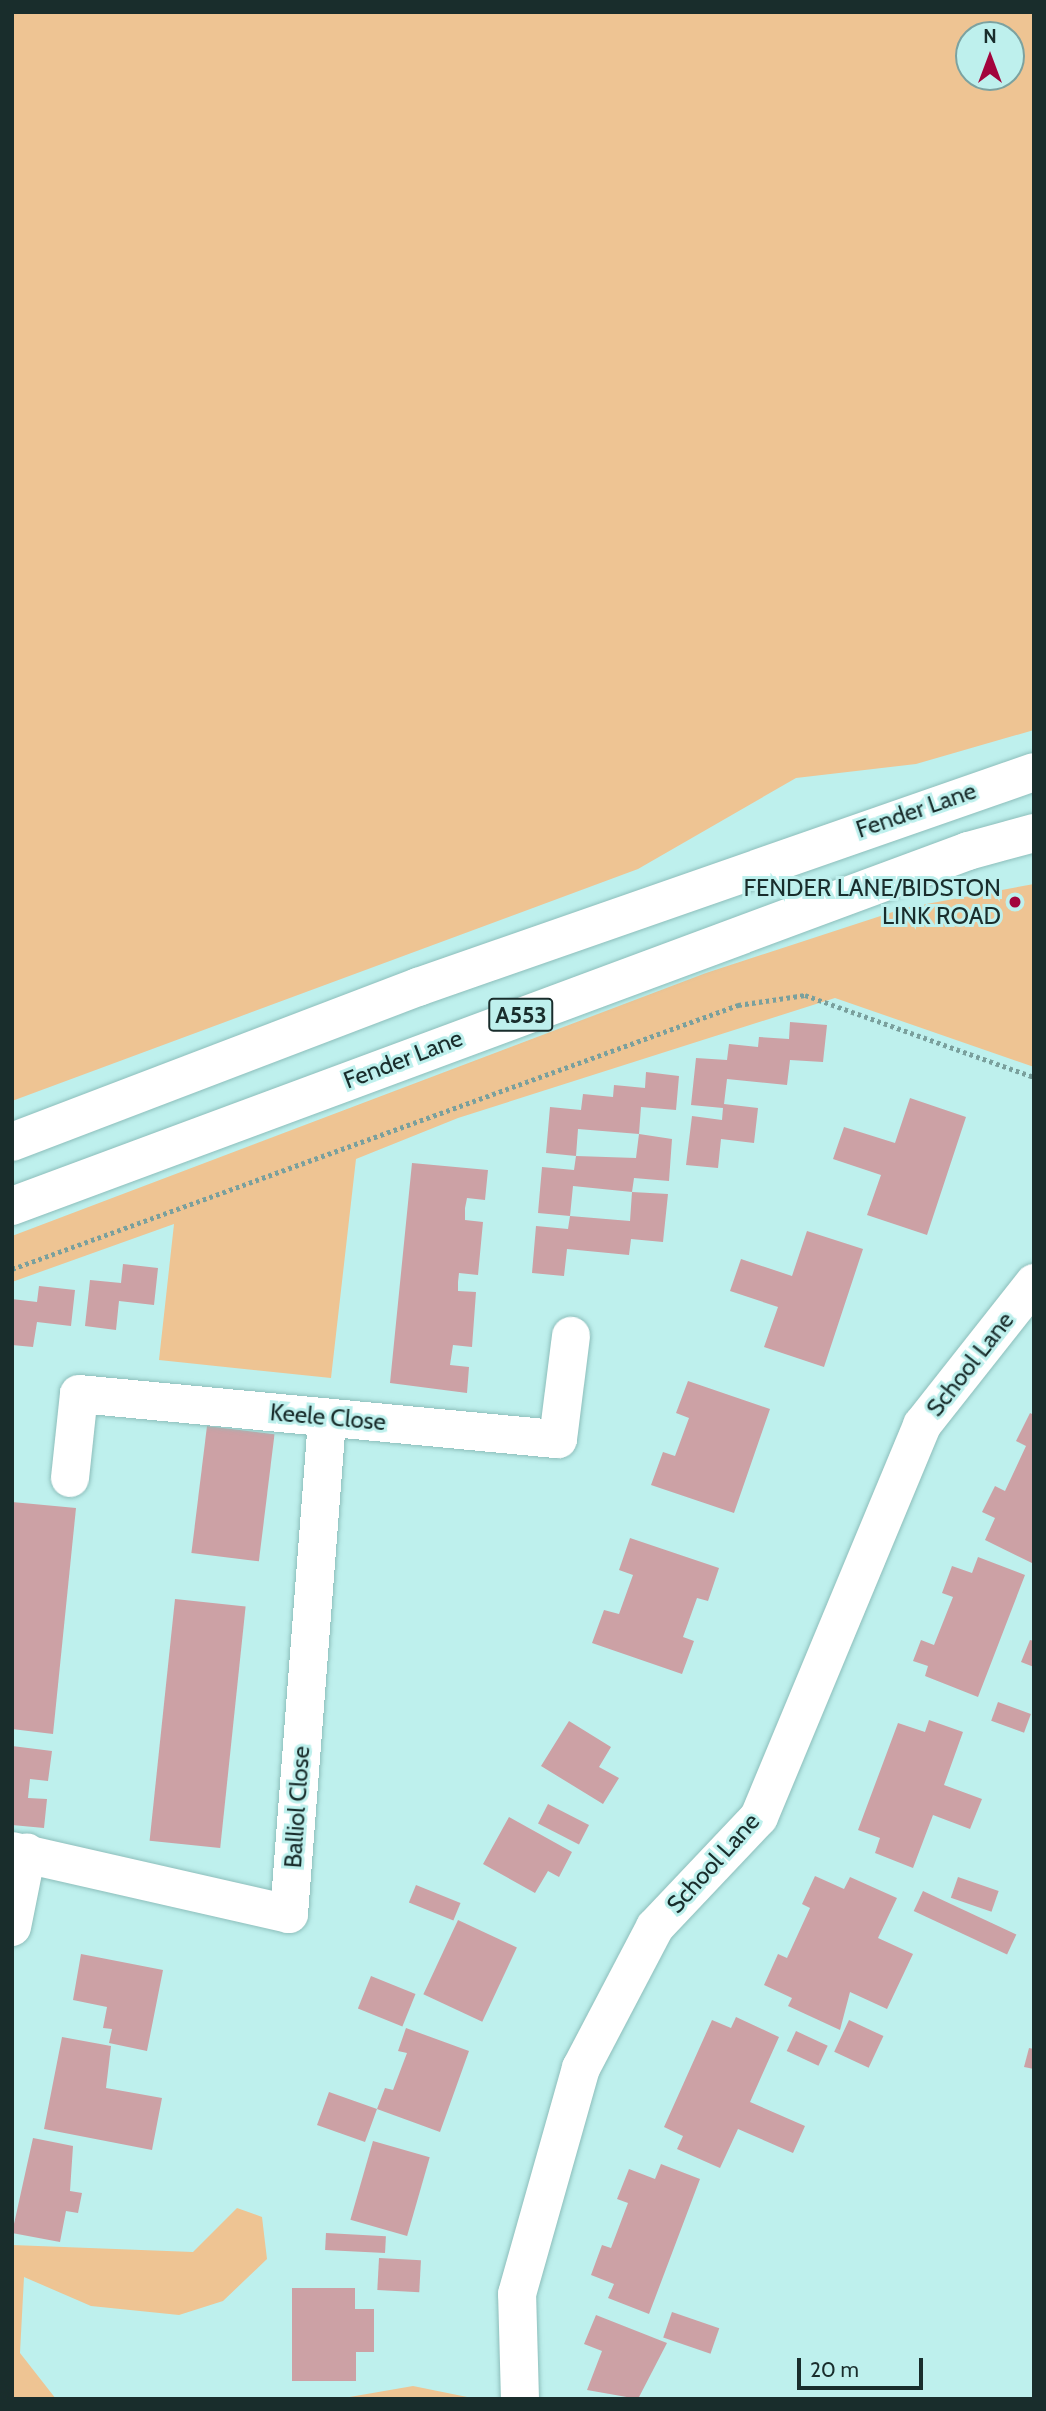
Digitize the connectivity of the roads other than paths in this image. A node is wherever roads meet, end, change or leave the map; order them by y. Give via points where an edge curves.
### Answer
1 (1034, 772) edge
2 (1034, 833) edge
3 (12, 1142) edge
4 (12, 1206) edge
5 (1034, 1283) edge
6 (571, 1336) dead end
7 (327, 1417) junction
8 (70, 1478) dead end
9 (20, 1852) edge
10 (12, 1927) edge
11 (520, 2399) edge

1 - 3 street, Fender Lane / A553 via 431,982
2 - 4 street, Fender Lane / A553 via 929,865
5 - 11 street, School Lane via 922,1425 759,1817 655,1927 581,2068 517,2294
6 - 7 street, Keele Close via 558,1439
7 - 8 street, Keele Close via 79,1394
7 - 9 street, Balliol Close via 289,1914
9 - 10 street

